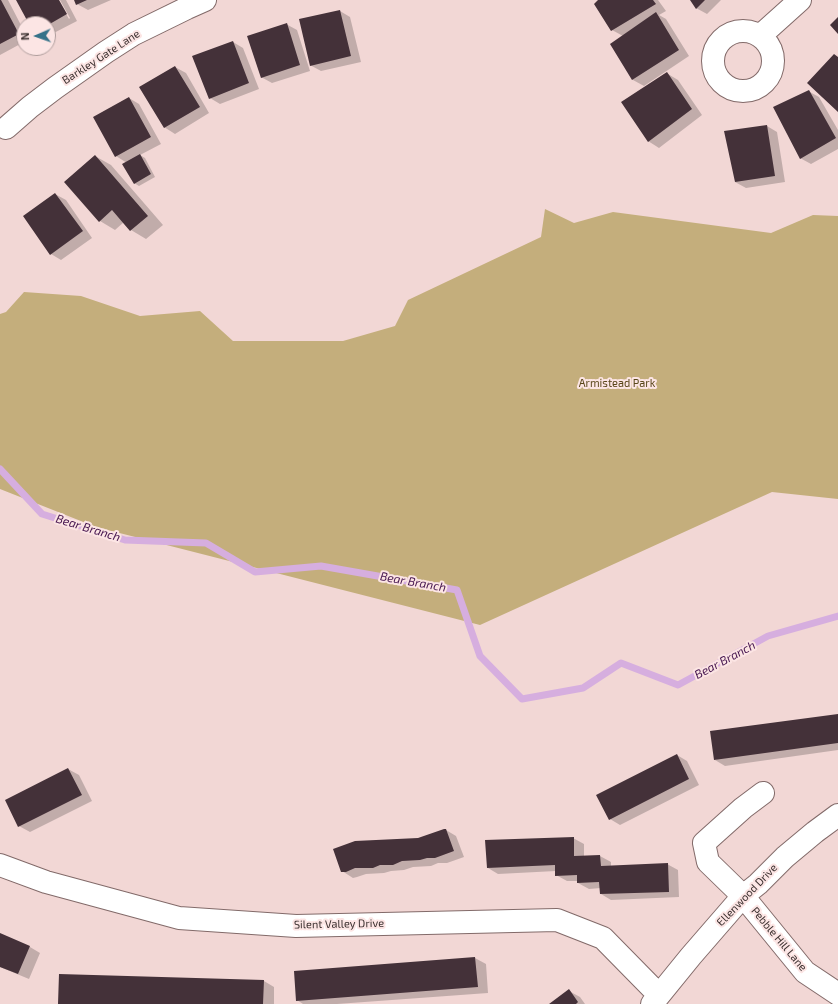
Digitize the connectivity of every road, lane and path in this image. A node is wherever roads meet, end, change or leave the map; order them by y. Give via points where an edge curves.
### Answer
1 (205, 0) edge
2 (800, 0) edge
3 (760, 36) dead end
4 (6, 128) dead end
5 (763, 793) dead end
6 (838, 815) edge
7 (0, 865) edge
8 (743, 896) junction
9 (838, 994) edge
10 (655, 1000) edge

1 - 4 street, Barkley Gate Lane via 134,34 106,52 55,88
2 - 3 street
5 - 8 street, Pebble Hill Lane via 704,844 708,862
6 - 8 street, Ellenwood Drive via 785,856
7 - 10 street, Silent Valley Drive via 46,882 179,918 296,926 557,920 603,938
8 - 9 street, Pebble Hill Lane via 805,972
8 - 10 street, Ellenwood Drive

